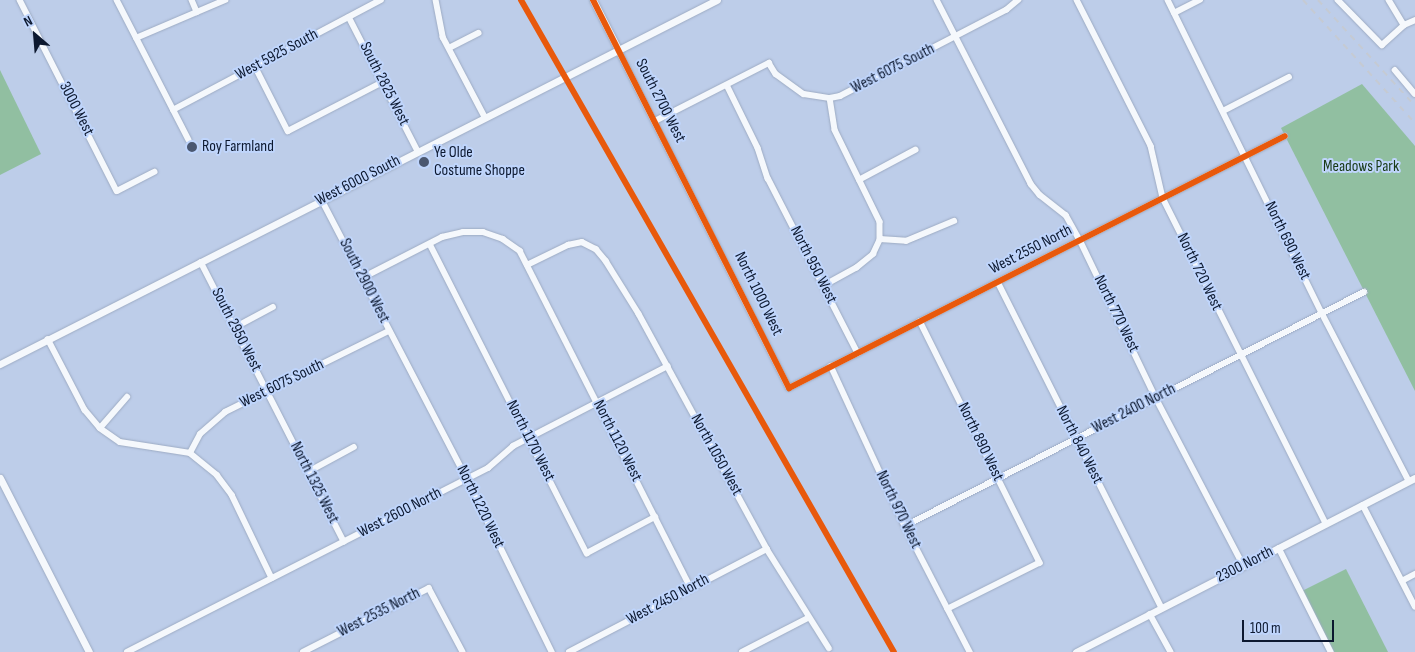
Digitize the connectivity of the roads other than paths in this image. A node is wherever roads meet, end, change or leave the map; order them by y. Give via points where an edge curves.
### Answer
1 (20, 0) edge
2 (117, 0) edge
3 (192, 0) edge
4 (225, 0) edge
5 (381, 0) edge
6 (436, 0) edge
7 (593, 0) edge
8 (717, 0) edge
9 (937, 0) edge
10 (1018, 0) edge
11 (1077, 0) edge
12 (1168, 0) edge
13 (1200, 0) edge
14 (1338, 0) edge
15 (1388, 0) edge
16 (196, 12) junction
17 (1174, 13) junction
18 (349, 17) junction
19 (1415, 20) edge
20 (1404, 25) junction
21 (478, 33) dead end
22 (955, 36) junction
23 (136, 38) junction
24 (449, 48) junction
25 (619, 51) junction
26 (255, 66) junction
27 (1395, 70) dead end
28 (1289, 78) dead end
29 (383, 82) junction
30 (727, 85) junction
31 (1415, 94) edge
32 (830, 98) junction
33 (173, 110) junction
34 (1223, 111) junction
35 (485, 118) junction
36 (656, 122) junction
37 (1285, 136) dead end
38 (189, 140) dead end
39 (916, 150) dead end
40 (418, 151) junction
41 (1246, 156) junction
42 (154, 172) dead end
43 (859, 180) junction
44 (1163, 198) junction
45 (322, 200) junction
46 (702, 214) joint
47 (954, 221) dead end
48 (880, 239) junction
49 (1080, 240) junction
50 (430, 244) junction
51 (200, 262) junction
52 (528, 265) junction
53 (362, 278) junction
54 (998, 282) junction
55 (823, 286) junction
56 (1364, 292) dead end
57 (273, 307) dead end
58 (1322, 313) junction
59 (920, 321) junction
60 (234, 328) junction
61 (389, 331) junction
62 (48, 339) junction
63 (858, 353) junction
64 (1240, 355) junction
65 (407, 362) joint
66 (0, 364) edge
67 (668, 366) junction
68 (830, 366) junction
69 (789, 388) joint
70 (267, 391) junction
71 (127, 397) dead end
72 (1156, 398) junction
73 (597, 403) junction
74 (284, 425) joint
75 (100, 428) junction
76 (528, 438) junction
77 (1075, 439) junction
78 (354, 447) dead end
79 (190, 454) junction
80 (308, 472) junction
81 (0, 478) edge
82 (998, 478) junction
83 (467, 479) junction
84 (1412, 480) edge
85 (1363, 505) junction
86 (655, 517) junction
87 (1326, 524) junction
88 (905, 526) junction
89 (344, 542) junction
90 (1279, 548) junction
91 (767, 549) junction
92 (1244, 566) junction
93 (1415, 574) edge
94 (272, 578) junction
95 (1402, 581) junction
96 (691, 588) junction
97 (1415, 606) edge
98 (1162, 608) junction
99 (948, 609) junction
100 (1150, 614) junction
101 (808, 618) junction
102 (829, 648) dead end
103 (1089, 649) edge
104 (89, 652) edge
105 (127, 652) edge
106 (303, 652) edge
107 (463, 652) edge
108 (552, 652) edge
109 (569, 652) edge
110 (742, 652) edge
111 (970, 652) edge
112 (1076, 652) edge
113 (1171, 652) edge
114 (1331, 652) edge

1 - 42 street, 3000 West via 117,191
2 - 23 street
3 - 16 street
4 - 16 street
5 - 18 street, West 5925 South
6 - 24 street via 438,23
7 - 25 street, South 2700 West
8 - 25 street, West 6000 South
9 - 22 street, North 770 West
10 - 22 street, West 6075 South via 1006,10
11 - 44 street, North 720 West via 1150,146
12 - 17 street, North 690 West
13 - 17 street
14 - 20 street via 1382,45
15 - 20 street
16 - 23 street
17 - 34 street, North 690 West
18 - 26 street, West 5925 South
18 - 29 street, South 2825 West
19 - 20 street
21 - 24 street
22 - 32 street, West 6075 South
22 - 49 street, North 770 West via 1031,184 1066,215
23 - 33 street
24 - 35 street
25 - 35 street, West 6000 South
25 - 36 street, South 2700 West
26 - 29 street via 288,131
26 - 33 street, West 5925 South
27 - 31 street
28 - 34 street
29 - 40 street, South 2825 West
30 - 32 street, West 6075 South via 769,63 776,74 804,94
30 - 36 street
30 - 55 street, North 950 West via 758,148 768,178
32 - 43 street via 839,141
33 - 38 street
34 - 41 street, North 690 West
35 - 40 street, West 6000 South
36 - 46 street, South 2700 West
37 - 41 street, West 2550 North
39 - 43 street
40 - 45 street, West 6000 South
41 - 44 street, West 2550 North
41 - 58 street, North 690 West
43 - 48 street via 880,222
44 - 49 street, West 2550 North
44 - 64 street, North 720 West
45 - 51 street, West 6000 South
45 - 53 street, South 2900 West
46 - 69 street, North 1000 West
47 - 48 street via 906,241
48 - 55 street via 873,254 856,268
49 - 54 street, West 2550 North
49 - 72 street, North 770 West
50 - 52 street, North 1120 West via 464,232 483,232 503,239 520,251
50 - 53 street
50 - 76 street, North 1170 West
51 - 60 street, South 2950 West
51 - 62 street, West 6000 South
52 - 67 street, North 1050 West via 568,245 582,242 596,249
52 - 73 street, North 1120 West
53 - 61 street, South 2900 West
54 - 59 street, West 2550 North
54 - 77 street, North 840 West
55 - 63 street, North 950 West
56 - 58 street, West 2400 North
57 - 60 street
58 - 64 street, West 2400 North
58 - 84 street, North 690 West
59 - 63 street, West 2550 North
59 - 82 street, North 890 West
60 - 70 street, South 2950 West
61 - 65 street, South 2900 West
61 - 70 street, West 6075 South
62 - 66 street, West 6000 South
62 - 75 street via 85,410
63 - 68 street, West 2550 North
64 - 72 street, West 2400 North
64 - 87 street, North 720 West
65 - 83 street, North 1220 West
67 - 73 street, West 2600 North
67 - 91 street, North 1050 West
68 - 69 street, West 2550 North
68 - 88 street, North 970 West
70 - 74 street, South 2950 West
70 - 79 street, West 6075 South via 210,422
71 - 75 street
72 - 77 street, West 2400 North
72 - 92 street, North 770 West
73 - 76 street, West 2600 North
73 - 86 street, North 1120 West
74 - 80 street, North 1325 West
75 - 79 street via 120,442
76 - 83 street, West 2600 North via 513,446 488,468
76 - 86 street, North 1170 West via 586,552
77 - 82 street, West 2400 North
77 - 98 street, North 840 West
78 - 80 street
79 - 94 street via 205,465 232,495
80 - 89 street, North 1325 West
81 - 104 street
82 - 88 street, West 2400 North
82 - 99 street, North 890 West via 1040,563
83 - 89 street, West 2600 North
83 - 108 street, North 1220 West
84 - 85 street, 2300 North
85 - 87 street, 2300 North
85 - 95 street
86 - 96 street, North 1120 West
87 - 90 street, 2300 North
88 - 99 street, North 970 West
89 - 94 street, West 2600 North
90 - 92 street, 2300 North
90 - 114 street
91 - 96 street, West 2450 North
91 - 101 street, North 1050 West
92 - 98 street, 2300 North
93 - 95 street
94 - 105 street, West 2600 North
95 - 97 street
96 - 109 street, West 2450 North
98 - 100 street, 2300 North
99 - 111 street, North 970 West
100 - 103 street, 2300 North
100 - 113 street
101 - 102 street, North 1050 West
101 - 110 street
103 - 112 street, 2300 North
106 - 107 street, West 2535 North via 429,588

